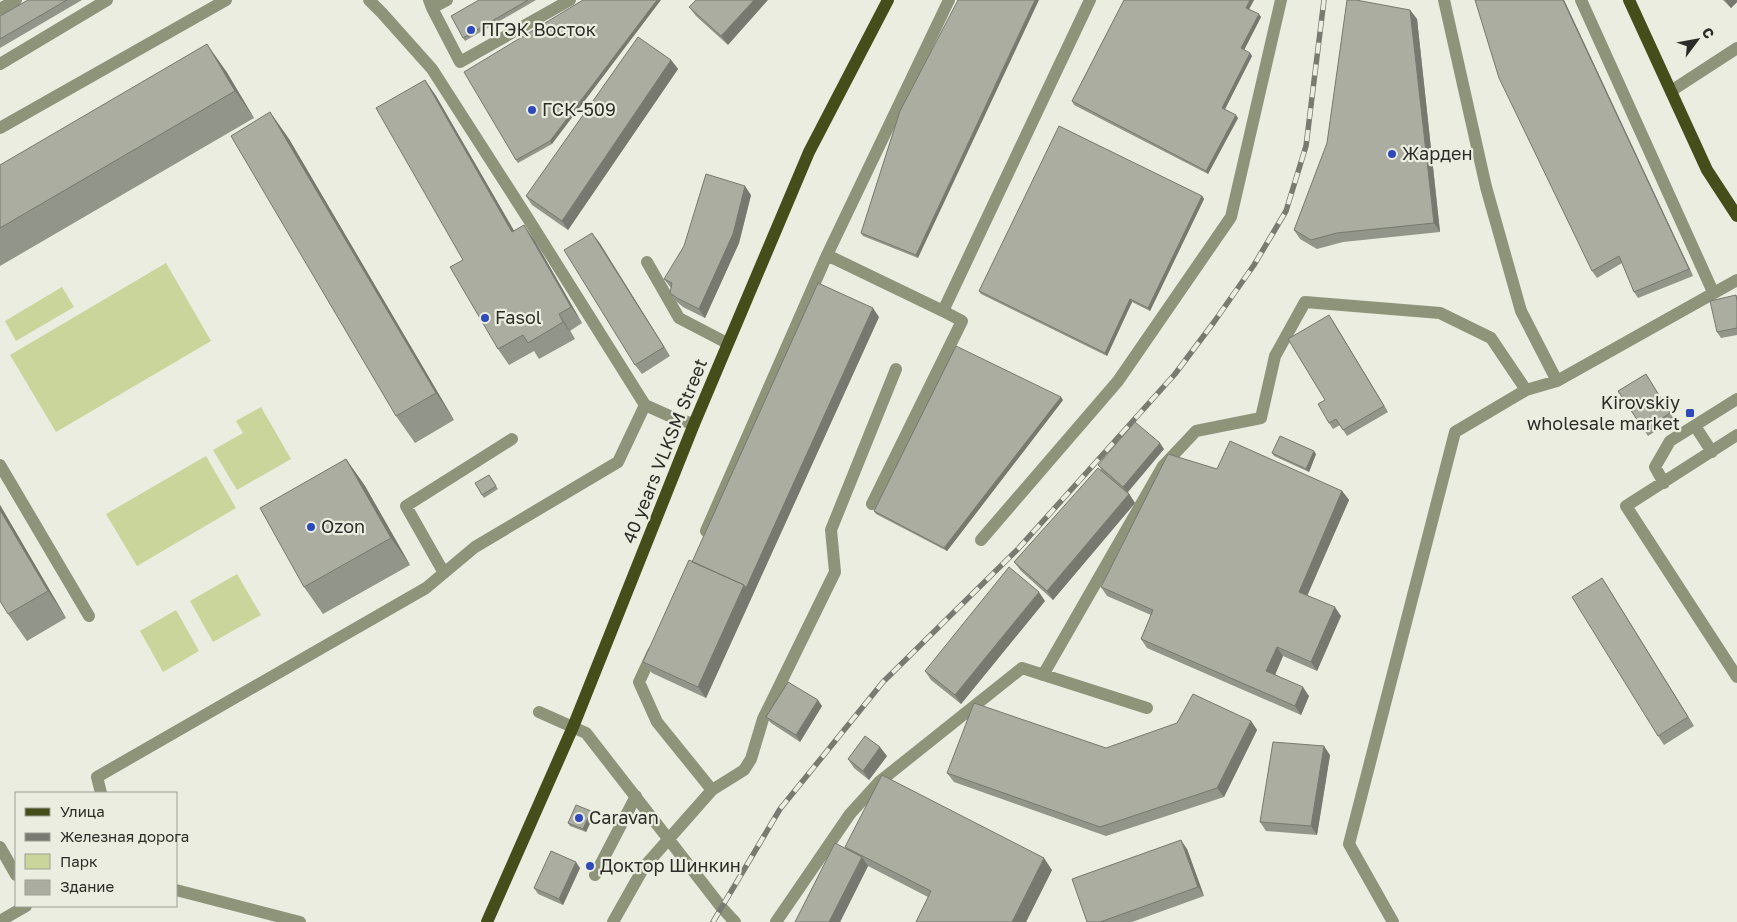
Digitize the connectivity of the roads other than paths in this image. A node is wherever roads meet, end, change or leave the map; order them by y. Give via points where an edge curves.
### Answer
1 (16, 0) edge
2 (107, 0) edge
3 (226, 0) edge
4 (369, 0) edge
5 (447, 0) edge
6 (570, 0) edge
7 (888, 0) edge
8 (949, 0) edge
9 (1090, 0) edge
10 (1281, 0) edge
11 (1444, 0) edge
12 (1581, 0) edge
13 (1629, 0) edge
14 (431, 4) edge
15 (0, 9) edge
16 (1737, 48) edge
17 (0, 64) edge
18 (1671, 91) junction
19 (0, 128) edge
20 (1737, 216) edge
21 (827, 255) junction
22 (647, 262) dead end
23 (1737, 280) edge
24 (1713, 292) junction
25 (944, 311) junction
26 (728, 343) junction
27 (896, 369) dead end
28 (1557, 381) junction
29 (1526, 390) junction
30 (1737, 400) edge
31 (645, 406) junction
32 (694, 424) junction
33 (1695, 426) junction
34 (1737, 435) edge
35 (512, 439) dead end
36 (1712, 452) junction
37 (0, 464) edge
38 (1664, 483) junction
39 (872, 504) dead end
40 (981, 540) dead end
41 (699, 546) edge
42 (444, 573) junction
43 (89, 616) dead end
44 (659, 637) edge
45 (1043, 675) junction
46 (1737, 677) edge
47 (1146, 708) dead end
48 (539, 712) dead end
49 (573, 727) junction
50 (712, 790) junction
51 (101, 792) edge
52 (636, 796) junction
53 (669, 840) junction
54 (0, 847) edge
55 (15, 873) edge
56 (595, 875) dead end
57 (178, 891) edge
58 (24, 907) edge
59 (0, 921) edge
60 (300, 922) edge
61 (487, 922) edge
62 (613, 922) edge
63 (735, 922) edge
64 (776, 922) edge
65 (1393, 922) edge

1 - 15 street
2 - 17 street
3 - 19 street
4 - 31 street via 432,69
5 - 14 street
6 - 14 street via 460,62
7 - 26 main road, 40 years VLKSM Street via 810,152
8 - 21 street
9 - 25 street
10 - 40 street via 1231,217 1118,381
11 - 28 street via 1486,187 1521,311
12 - 24 street
13 - 18 main road
16 - 18 street
18 - 20 main road via 1707,170
21 - 25 street
21 - 41 street
22 - 26 street via 679,318
23 - 24 street
24 - 28 street
25 - 39 street via 962,321
26 - 32 main road, 40 years VLKSM Street
27 - 50 street via 831,530 835,572 763,719 751,759 744,770
28 - 29 street
29 - 45 street via 1491,338 1440,313 1305,302 1275,356 1261,418 1196,431 1164,466
29 - 65 street via 1455,432 1349,844
30 - 33 street
31 - 32 street
31 - 42 street via 618,462 475,547
32 - 49 main road, 40 years VLKSM Street
33 - 36 street
33 - 38 street via 1670,442 1655,467
34 - 36 street
35 - 42 street via 406,506
36 - 38 street
37 - 43 street
38 - 46 street via 1626,506
42 - 51 street via 426,588 97,777
44 - 50 street via 639,682 657,722
45 - 47 street
45 - 64 street via 1022,668 879,782 850,814
48 - 49 street
49 - 52 street via 586,733
49 - 61 main road, 40 years VLKSM Street
50 - 53 street
52 - 53 street
52 - 56 street
53 - 62 street via 644,868
53 - 63 street
54 - 55 street
57 - 60 street
58 - 59 street

